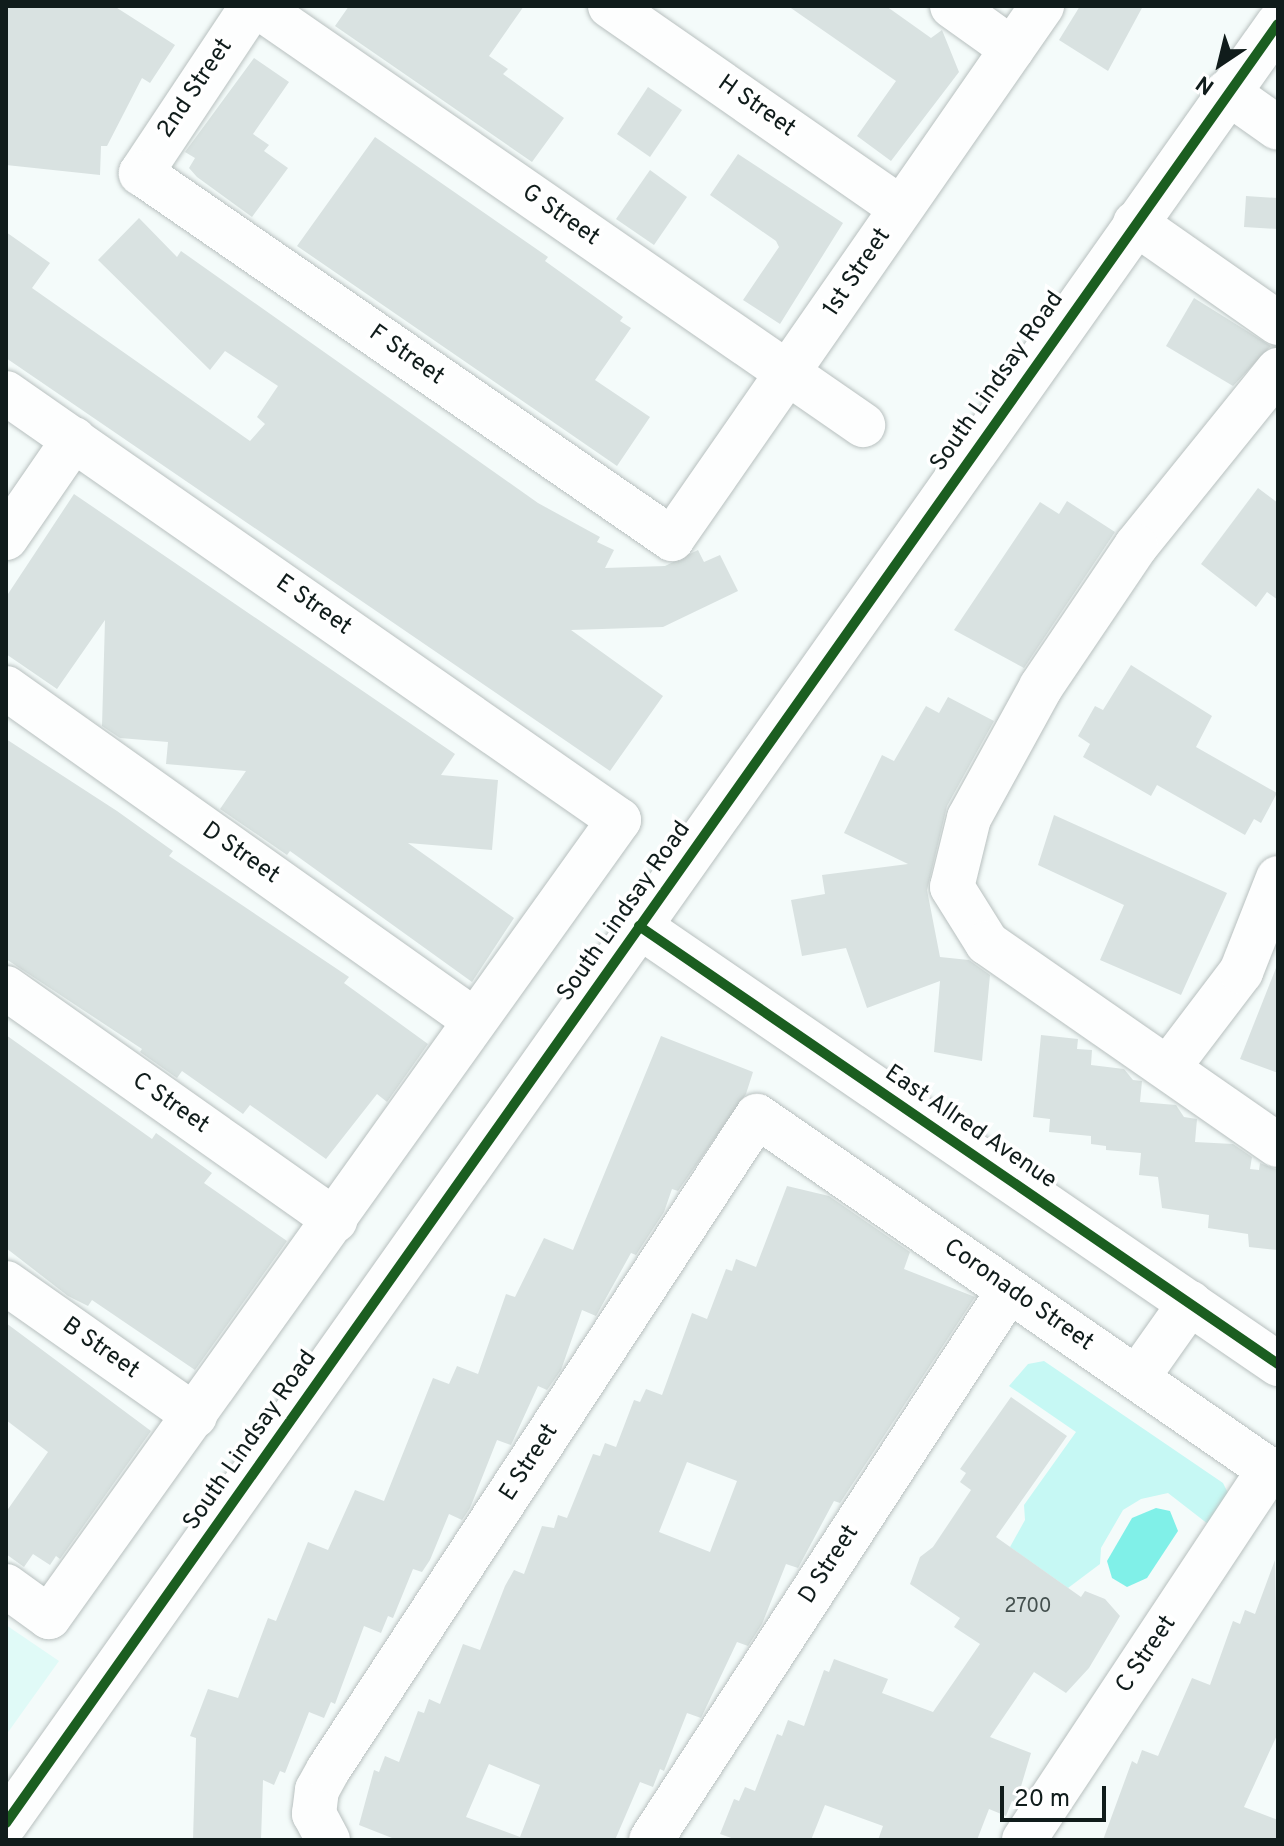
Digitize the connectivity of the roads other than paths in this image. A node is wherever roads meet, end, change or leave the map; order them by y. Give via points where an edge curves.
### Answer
1 (254, 6) edge
2 (610, 6) edge
3 (952, 6) edge
4 (1042, 6) edge
5 (1278, 24) edge
6 (1012, 49) junction
7 (1227, 92) junction
8 (1278, 128) edge
9 (141, 173) joint
10 (901, 208) junction
11 (1135, 223) junction
12 (1278, 323) edge
13 (1278, 370) edge
14 (790, 375) junction
15 (6, 393) edge
16 (863, 425) dead end
17 (74, 439) junction
18 (6, 538) edge
19 (672, 539) joint
20 (6, 688) edge
21 (1278, 878) edge
22 (639, 926) junction
23 (6, 988) edge
24 (474, 1020) junction
25 (1168, 1068) junction
26 (757, 1116) joint
27 (1278, 1145) edge
28 (335, 1220) junction
29 (6, 1283) edge
30 (1009, 1290) junction
31 (1190, 1303) junction
32 (1278, 1364) edge
33 (1137, 1378) junction
34 (195, 1416) junction
35 (1274, 1473) edge
36 (6, 1586) edge
37 (6, 1823) edge
38 (321, 1827) edge
39 (651, 1840) edge
40 (1024, 1840) edge

1 - 9 main road, 2nd Street
1 - 14 main road, G Street
2 - 10 main road, H Street
3 - 6 main road
4 - 6 main road, 1st Street
5 - 7 main road, South Lindsay Road
6 - 10 main road, 1st Street
7 - 8 main road
7 - 11 main road, South Lindsay Road
9 - 19 main road, F Street
10 - 14 main road, 1st Street
11 - 12 main road
11 - 22 main road, South Lindsay Road
13 - 25 main road via 1136,546 1041,687 969,818 952,887 987,943
14 - 16 main road, G Street
14 - 19 main road, 1st Street
15 - 17 main road, E Street
17 - 18 main road
17 - 24 main road, E Street via 619,820
20 - 24 main road, D Street
21 - 25 main road via 1241,972
22 - 31 main road, East Allred Avenue
22 - 37 main road, South Lindsay Road
23 - 28 main road, C Street
24 - 28 main road
25 - 27 main road
26 - 30 main road, Coronado Street
26 - 38 main road, E Street via 328,1770 317,1790
28 - 34 main road
29 - 34 main road, B Street
30 - 33 main road, Coronado Street
30 - 39 main road, D Street
31 - 32 main road, East Allred Avenue
31 - 33 main road
33 - 35 main road, Coronado Street
34 - 36 main road via 49,1617
35 - 40 main road, C Street

